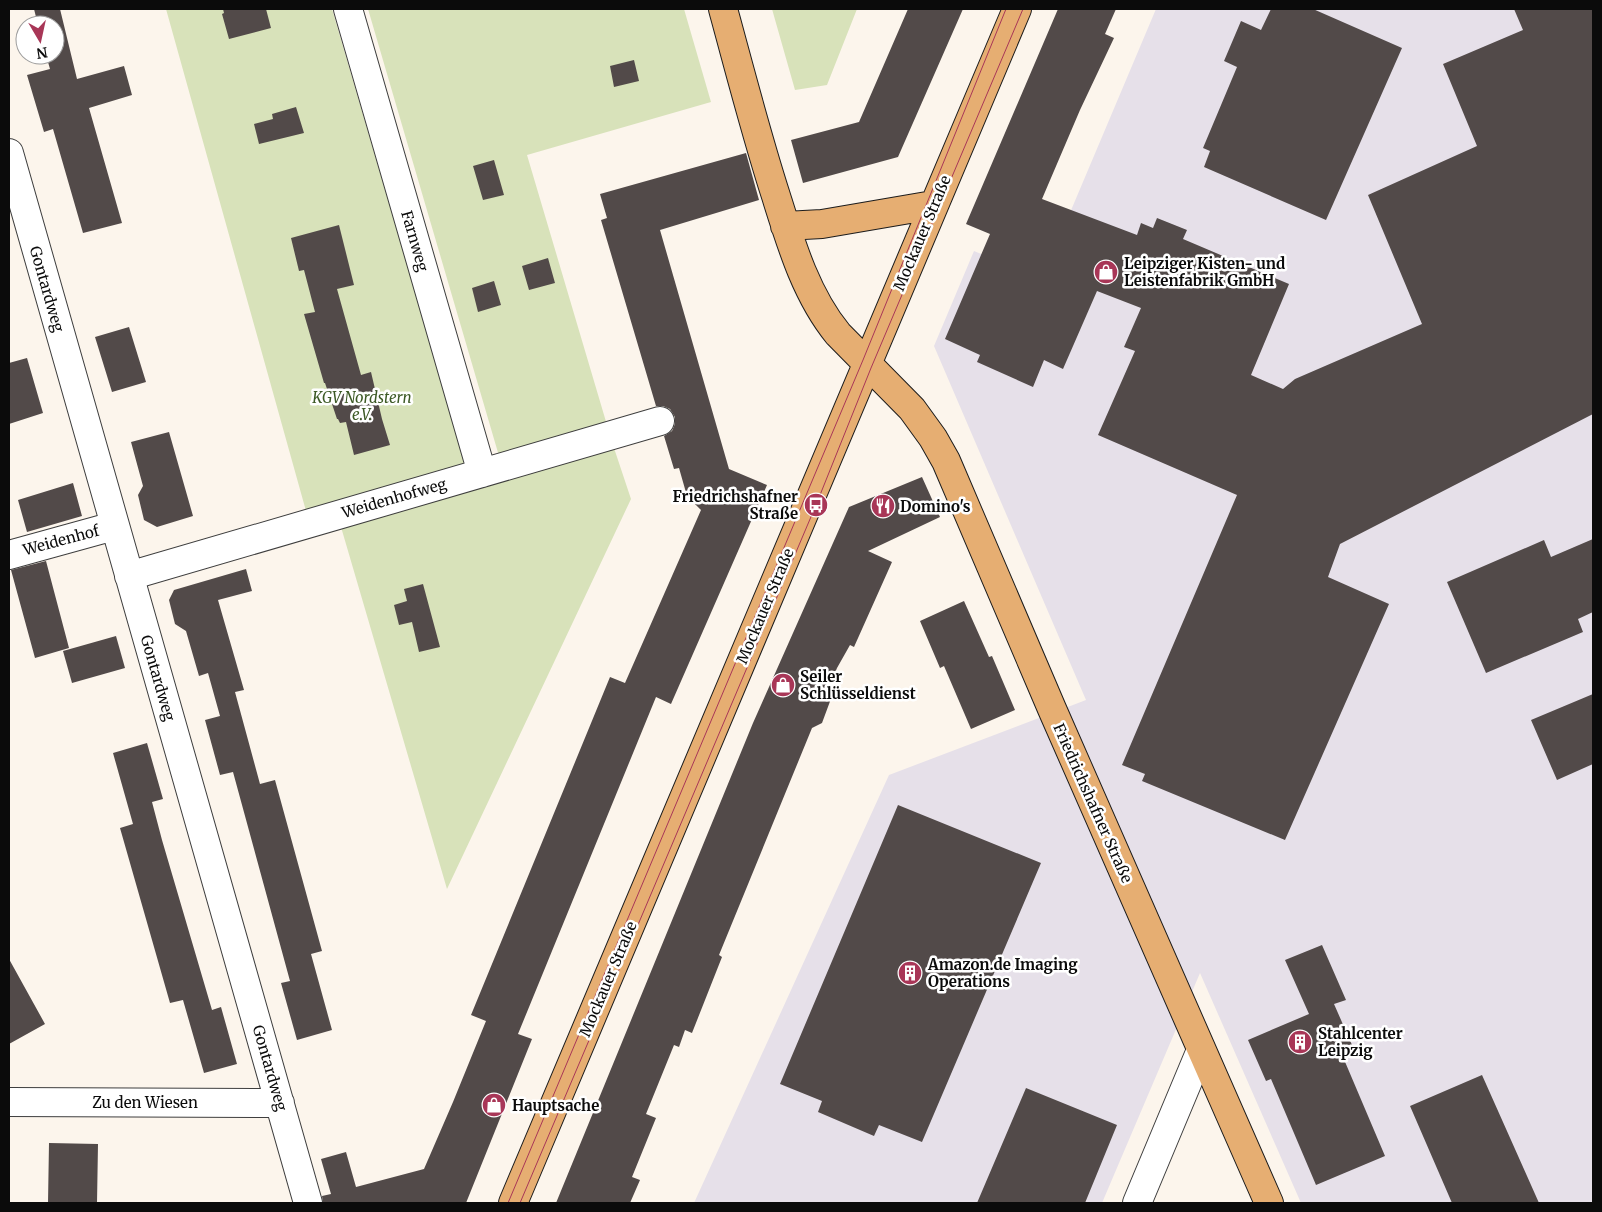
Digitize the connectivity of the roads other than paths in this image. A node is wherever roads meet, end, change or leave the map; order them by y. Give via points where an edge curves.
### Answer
1 (348, 9) edge
2 (723, 9) edge
3 (1017, 9) edge
4 (9, 153) edge
5 (933, 205) junction
6 (785, 226) junction
7 (867, 364) junction
8 (660, 421) dead end
9 (482, 473) junction
10 (114, 526) junction
11 (9, 555) edge
12 (129, 576) junction
13 (1201, 1050) junction
14 (9, 1102) edge
15 (280, 1103) junction
16 (308, 1203) edge
17 (514, 1203) edge
18 (1137, 1203) edge
19 (1269, 1203) edge

1 - 9 street, Farnweg
2 - 6 main road, Friedrichshafner Straße
3 - 5 main road, Mockauer Straße
4 - 10 street, Gontardweg
5 - 6 main road via 822,224
5 - 7 main road, Mockauer Straße
6 - 7 main road, Friedrichshafner Straße via 810,292 829,322
7 - 13 main road, Friedrichshafner Straße via 912,409 946,461
7 - 17 main road, Mockauer Straße
8 - 9 street, Weidenhofweg
9 - 12 street, Weidenhofweg
10 - 11 street, Weidenhof
10 - 12 street, Gontardweg
12 - 15 street, Gontardweg
13 - 18 street
13 - 19 main road, Friedrichshafner Straße
14 - 15 street, Zu den Wiesen
15 - 16 street, Gontardweg

